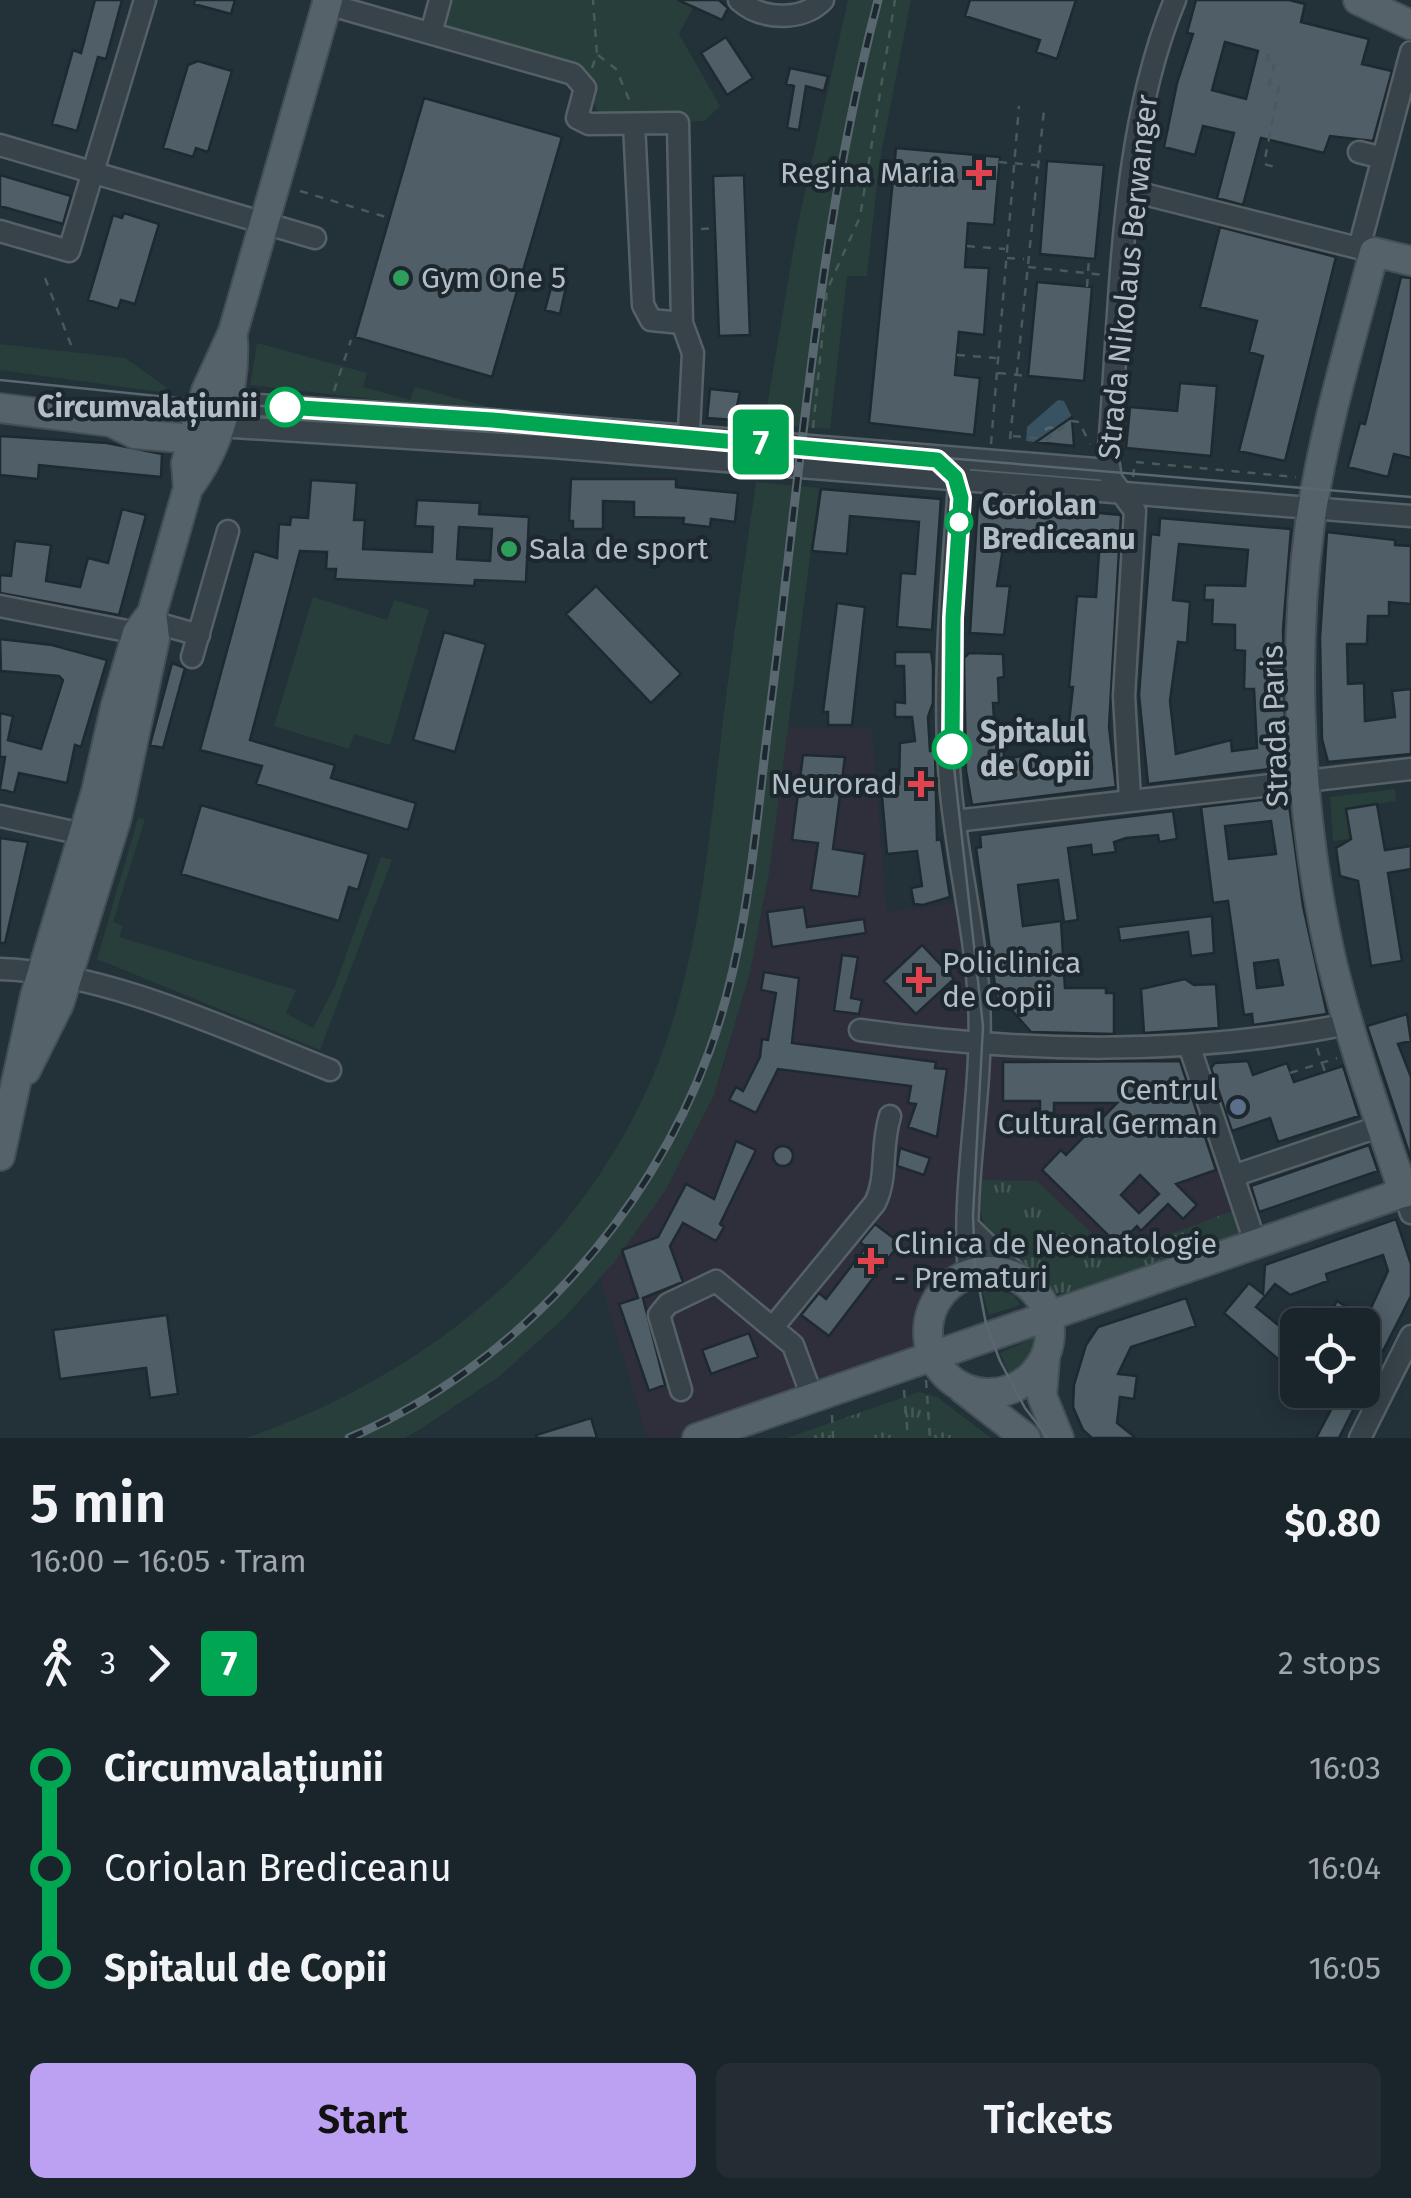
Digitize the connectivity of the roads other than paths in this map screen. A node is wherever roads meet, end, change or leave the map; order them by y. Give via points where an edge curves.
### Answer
1 (145, 0) edge
2 (440, 0) edge
3 (740, 0) edge
4 (823, 0) edge
5 (1175, 0) edge
6 (328, 2) edge
7 (1366, 2) edge
8 (1411, 25) edge
9 (431, 33) junction
10 (1411, 52) edge
11 (634, 124) junction
12 (0, 145) edge
13 (1358, 152) dead end
14 (1383, 158) junction
15 (92, 174) junction
16 (1132, 190) junction
17 (265, 223) junction
18 (0, 231) edge
19 (315, 238) dead end
20 (1367, 250) junction
21 (1411, 261) edge
22 (682, 323) junction
23 (0, 408) edge
24 (208, 422) junction
25 (689, 436) junction
26 (687, 458) junction
27 (960, 469) junction
28 (1108, 470) junction
29 (1124, 493) junction
30 (1313, 508) junction
31 (1411, 516) edge
32 (228, 531) dead end
33 (0, 606) edge
34 (147, 622) junction
35 (198, 634) junction
36 (192, 658) dead end
37 (1411, 769) edge
38 (1307, 782) junction
39 (1130, 799) junction
40 (0, 816) edge
41 (955, 821) junction
42 (97, 837) junction
43 (0, 968) edge
44 (55, 973) junction
45 (1348, 1024) junction
46 (860, 1030) dead end
47 (980, 1046) junction
48 (1190, 1048) junction
49 (330, 1070) dead end
50 (890, 1116) dead end
51 (1381, 1126) junction
52 (0, 1156) edge
53 (1233, 1176) junction
54 (1409, 1199) edge
55 (970, 1228) junction
56 (1256, 1244) junction
57 (969, 1274) junction
58 (1024, 1281) junction
59 (1048, 1316) junction
60 (774, 1326) junction
61 (1411, 1336) edge
62 (1045, 1357) junction
63 (936, 1371) junction
64 (681, 1390) dead end
65 (822, 1404) junction
66 (697, 1438) edge
67 (1026, 1438) edge
68 (1059, 1438) edge
69 (1360, 1438) edge

1 - 15 street
2 - 9 street
3 - 4 street via 752,10 782,16 809,11
5 - 16 street, Strada Nikolaus Berwanger via 1146,85
6 - 9 street
6 - 17 main road
7 - 8 main road
9 - 11 street via 574,74 585,88 576,118
10 - 14 street, Strada Paris
11 - 22 street via 643,305 651,320
11 - 22 street via 678,123
12 - 15 street
13 - 14 street
14 - 20 street, Strada Paris
15 - 17 street
15 - 18 street via 68,251
16 - 20 street
16 - 28 street, Strada Nikolaus Berwanger
17 - 19 street
17 - 24 main road via 233,332 234,360
20 - 21 main road
20 - 30 main road, Strada Paris
22 - 25 street via 693,353
23 - 24 main road via 111,422 135,434
24 - 25 street
24 - 26 street
24 - 34 main road via 186,463 188,488
25 - 26 street
25 - 27 street
26 - 27 street
27 - 28 street
27 - 29 street
27 - 41 street via 948,682
28 - 29 street, Strada Nikolaus Berwanger
29 - 30 street
29 - 39 street via 1135,511 1124,696
30 - 31 street
30 - 38 main road, Strada Paris via 1303,645
32 - 35 street
33 - 34 street
34 - 35 street
34 - 42 main road
35 - 36 street
37 - 38 street
38 - 39 street
38 - 45 main road, Strada Paris via 1323,918
39 - 41 street
40 - 42 street
41 - 47 street
42 - 44 main road
43 - 44 street
44 - 49 street
44 - 52 main road via 21,1050
45 - 48 street
45 - 51 main road, Strada Paris
46 - 47 street
47 - 48 street
47 - 55 street
48 - 53 street
50 - 60 street via 875,1203
51 - 53 street
51 - 54 main road, Strada Paris
53 - 56 street
54 - 56 main road
55 - 57 street
55 - 58 street
56 - 59 main road
57 - 58 main road via 993,1271
57 - 63 main road via 932,1309 928,1330
58 - 59 main road
59 - 62 main road
59 - 63 main road
60 - 64 street via 716,1281 668,1304 659,1321
60 - 65 street via 798,1354
61 - 69 street
62 - 63 main road via 1028,1380 1000,1392 969,1390
62 - 68 main road via 1042,1396
63 - 65 main road
63 - 67 main road
65 - 66 main road

